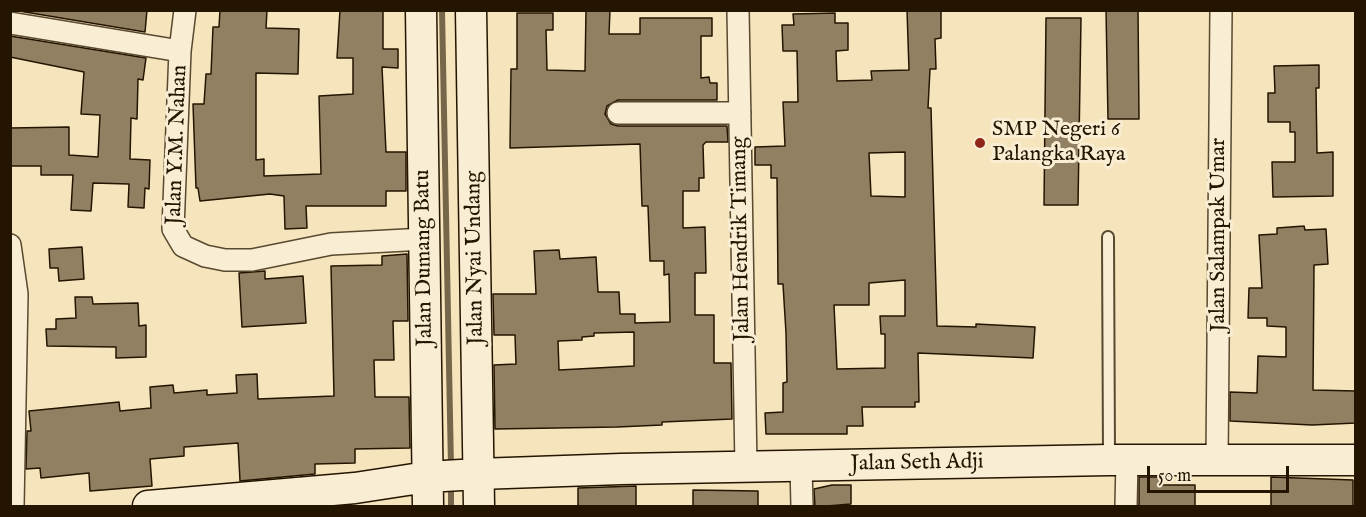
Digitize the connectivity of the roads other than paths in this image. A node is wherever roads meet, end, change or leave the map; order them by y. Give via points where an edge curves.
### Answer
1 (185, 10) edge
2 (421, 10) edge
3 (471, 10) edge
4 (738, 10) edge
5 (1221, 10) edge
6 (10, 24) edge
7 (180, 51) junction
8 (618, 113) dead end
9 (740, 113) junction
10 (1108, 237) dead end
11 (425, 239) junction
12 (10, 245) edge
13 (1118, 460) junction
14 (1217, 460) junction
15 (1356, 460) edge
16 (801, 465) junction
17 (746, 467) junction
18 (475, 474) junction
19 (433, 477) junction
20 (213, 504) edge
21 (13, 507) edge
22 (148, 507) edge
23 (428, 507) edge
24 (479, 507) edge
25 (802, 507) edge
26 (1126, 507) edge

1 - 7 street, Jalan Y.M. Nahan
2 - 11 street, Jalan Dumang Batu
3 - 18 street, Jalan Nyai Undang
4 - 9 street, Jalan Hendrik Timang
5 - 14 street, Jalan Salampak Umar
6 - 7 street
7 - 11 street, Jalan Y.M. Nahan via 173,230 190,251 225,260 252,260 331,244
8 - 9 street
9 - 17 street, Jalan Hendrik Timang
10 - 13 lane
11 - 19 street, Jalan Dumang Batu
12 - 21 street via 16,294
13 - 14 street, Jalan Seth Adji
13 - 16 street, Jalan Seth Adji
13 - 26 street
14 - 15 street, Jalan Seth Adji
16 - 17 street, Jalan Seth Adji
16 - 25 street
17 - 18 street, Jalan Seth Adji
18 - 19 street, Jalan Seth Adji
18 - 24 street, Jalan Nyai Undang
19 - 20 street
19 - 23 street, Jalan Dumang Batu
20 - 22 street

